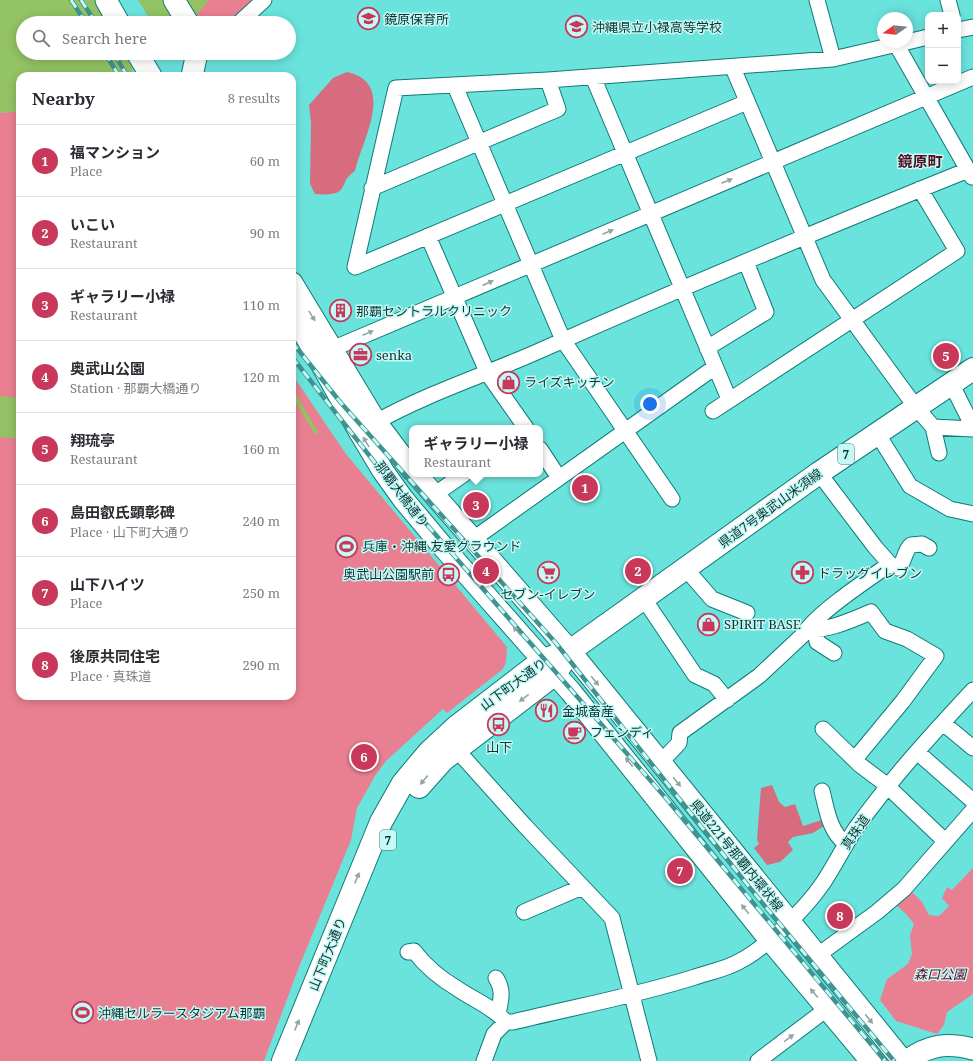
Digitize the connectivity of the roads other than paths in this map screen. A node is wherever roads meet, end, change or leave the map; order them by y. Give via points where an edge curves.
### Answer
1 (106, 0) edge
2 (174, 0) edge
3 (264, 0) edge
4 (817, 0) edge
5 (948, 0) edge
6 (951, 12) edge
7 (116, 16) edge
8 (184, 16) edge
9 (247, 16) edge
10 (973, 26) edge
11 (961, 29) edge
12 (925, 38) edge
13 (913, 41) edge
14 (881, 48) edge
15 (905, 48) edge
16 (833, 59) junction
17 (733, 68) junction
18 (593, 77) junction
19 (973, 77) edge
20 (548, 80) junction
21 (455, 86) junction
22 (926, 97) junction
23 (747, 102) junction
24 (480, 142) junction
25 (625, 153) junction
26 (772, 162) junction
27 (970, 174) edge
28 (372, 188) junction
29 (920, 189) junction
30 (505, 204) junction
31 (650, 214) junction
32 (428, 236) junction
33 (804, 238) junction
34 (746, 262) junction
35 (530, 264) junction
36 (682, 289) junction
37 (296, 290) edge
38 (454, 298) junction
39 (296, 319) edge
40 (852, 320) junction
41 (563, 340) junction
42 (332, 348) junction
43 (707, 348) junction
44 (715, 367) junction
45 (973, 369) edge
46 (488, 374) junction
47 (951, 383) junction
48 (730, 399) junction
49 (915, 406) junction
50 (713, 411) dead end
51 (376, 422) junction
52 (524, 425) edge
53 (933, 427) junction
54 (973, 428) edge
55 (626, 431) junction
56 (877, 433) junction
57 (939, 453) dead end
58 (543, 454) edge
59 (409, 466) edge
60 (819, 473) junction
61 (419, 477) edge
62 (460, 477) edge
63 (559, 478) junction
64 (434, 495) junction
65 (672, 499) dead end
66 (973, 514) edge
67 (472, 540) junction
68 (929, 548) dead end
69 (890, 564) junction
70 (686, 569) junction
71 (644, 599) junction
72 (748, 612) dead end
73 (812, 629) junction
74 (570, 651) junction
75 (834, 653) dead end
76 (549, 667) junction
77 (973, 690) edge
78 (727, 700) junction
79 (942, 723) junction
80 (823, 729) dead end
81 (973, 748) edge
82 (456, 750) junction
83 (917, 752) junction
84 (855, 759) junction
85 (661, 762) junction
86 (888, 787) junction
87 (822, 791) dead end
88 (972, 800) edge
89 (945, 841) junction
90 (846, 844) junction
91 (583, 888) junction
92 (524, 912) dead end
93 (790, 920) junction
94 (769, 939) junction
95 (408, 952) dead end
96 (818, 955) junction
97 (496, 978) dead end
98 (631, 996) junction
99 (828, 1008) junction
100 (502, 1018) junction
101 (973, 1049) edge
102 (283, 1061) edge
103 (299, 1061) edge
104 (484, 1061) edge
105 (649, 1061) edge
106 (758, 1061) edge
107 (872, 1061) edge
108 (903, 1061) edge
109 (906, 1061) edge

1 - 7 main road
2 - 8 main road
3 - 9 street
4 - 16 street
5 - 6 street
10 - 11 street
12 - 13 street
14 - 16 street
15 - 22 street
16 - 17 street
17 - 18 street
17 - 23 street
18 - 20 street
18 - 25 street
19 - 22 street
20 - 21 street
20 - 24 street via 558,109
21 - 24 street
21 - 28 street via 396,88
22 - 26 street
22 - 27 street
23 - 25 street
23 - 26 street
24 - 28 street
24 - 30 street
25 - 30 street
25 - 31 street
31 -> 26 street
26 - 33 street
27 - 29 street
28 - 32 street via 355,267
29 - 33 street
29 - 40 street via 957,251
30 - 32 street
30 - 35 street
35 -> 31 street
31 - 36 street
32 - 38 street
33 - 34 street
33 - 40 street via 823,280
34 - 36 street
34 - 43 street via 766,312
38 -> 35 street
35 - 41 street
36 - 41 street
36 - 43 street
37 -> 42 main road, 那覇大橋通り
42 -> 38 street
38 - 46 street
76 -> 39 main road, 那覇大橋通り via 439,543 393,486
40 - 48 street
40 - 49 street
41 - 46 street
41 - 55 street
42 - 51 main road, 那覇大橋通り
43 - 44 street
44 - 48 street
44 - 55 street
45 - 47 main road, 県道7号奥武山米須線 / 7
46 - 51 street via 411,404
46 - 52 street
47 - 49 main road, 県道7号奥武山米須線 / 7
47 - 54 street
48 - 50 street
49 - 53 street
49 - 56 main road, 県道7号奥武山米須線 / 7
51 - 59 main road, 那覇大橋通り
53 - 54 street
53 - 57 street
55 - 63 street
55 - 65 street
56 - 60 main road, 県道7号奥武山米須線 / 7
56 - 66 street via 910,486 950,509
58 - 63 street
60 - 69 street
60 - 70 main road, 県道7号奥武山米須線 / 7
61 - 64 main road, 那覇大橋通り
62 - 64 street
63 - 67 street
64 - 67 main road, 那覇大橋通り
67 - 74 main road, 那覇大橋通り
68 - 69 street via 922,544 911,545 901,566 898,568
69 - 73 street via 822,615
70 - 71 main road, 県道7号奥武山米須線 / 7
70 - 72 street via 712,599
71 - 74 main road, 県道7号奥武山米須線 / 7
71 - 78 street via 695,675 714,684
73 - 75 street via 817,642
73 - 78 street via 759,676
73 - 84 street via 845,622 871,612 884,631 907,639 936,656
74 - 76 main road, 山下町大通り / 7
74 -> 85 main road, 県道221号那覇内環状線
76 -> 82 main road, 山下町大通り / 7
94 -> 76 main road, 県道221号那覇内環状線
102 -> 76 main road, 山下町大通り / 7 via 380,822 403,783 449,733
77 - 79 street, 真珠道
78 - 85 street via 680,733 679,743
79 - 81 street
79 - 83 street, 真珠道
80 - 84 street
82 - 91 street
82 -> 103 main road, 山下町大通り / 7 via 420,784 399,816
83 - 86 street, 真珠道
83 - 88 street
84 - 86 street
85 -> 93 main road, 県道221号那覇内環状線
86 - 89 street
86 - 90 street, 真珠道
87 - 90 street via 830,822 837,836
88 - 89 street
89 - 96 street via 904,889
90 - 93 street, 真珠道 via 823,884
91 - 92 street
91 - 98 street via 612,918
93 - 94 street, 真珠道
93 - 96 main road, 県道221号那覇内環状線
94 - 98 street, 真珠道 via 740,961
99 -> 94 main road, 県道221号那覇内環状線
95 - 100 street via 414,951 431,970
96 -> 108 main road, 県道221号那覇内環状線
97 - 100 street via 501,986
98 - 100 street, 真珠道 via 513,1022
98 - 105 street
106 -> 99 street
99 - 107 main road, 県道221号那覇内環状線
100 - 104 street
101 - 109 main road via 953,1045 937,1046 927,1048

